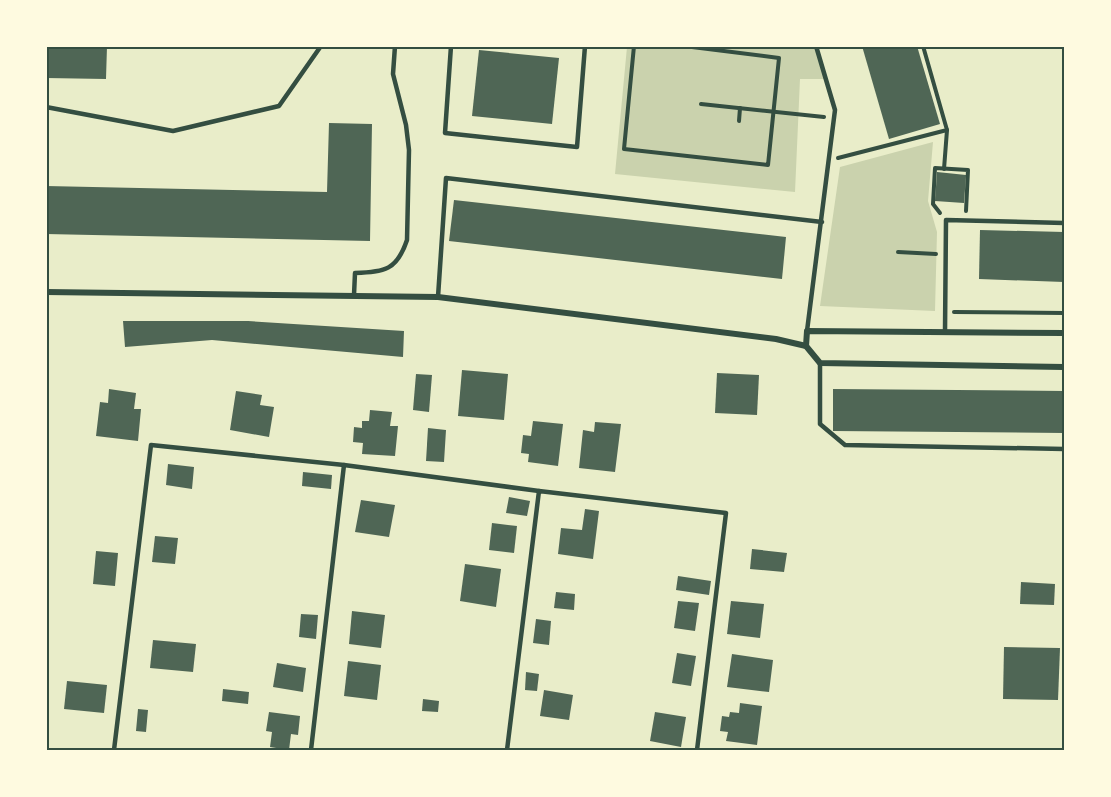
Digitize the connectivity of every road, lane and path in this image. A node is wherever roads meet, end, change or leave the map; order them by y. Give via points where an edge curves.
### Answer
1 (321, 46) edge
2 (395, 46) edge
3 (451, 46) edge
4 (585, 46) edge
5 (634, 46) edge
6 (684, 46) edge
7 (816, 46) edge
8 (923, 46) edge
9 (701, 104) dead end
10 (46, 108) edge
11 (740, 108) junction
12 (773, 112) junction
13 (834, 118) junction
14 (739, 121) dead end
15 (946, 130) junction
16 (829, 160) junction
17 (944, 169) junction
18 (946, 220) junction
19 (965, 221) junction
20 (822, 222) junction
21 (1065, 223) edge
22 (898, 252) dead end
23 (946, 254) junction
24 (46, 292) edge
25 (354, 295) junction
26 (438, 297) junction
27 (945, 312) junction
28 (1065, 313) edge
29 (807, 331) junction
30 (945, 332) junction
31 (1065, 333) edge
32 (806, 346) junction
33 (820, 363) junction
34 (1065, 367) edge
35 (1065, 449) edge
36 (344, 465) junction
37 (539, 490) junction
38 (114, 750) edge
39 (311, 750) edge
40 (507, 750) edge
41 (697, 750) edge

1 - 10 lane via 279,105 173,131
2 - 25 lane via 393,74 409,150 407,240 395,264 381,272 355,273
3 - 4 lane via 445,133 577,147
5 - 12 path via 624,149 768,165
6 - 12 path via 779,58
7 - 13 lane
8 - 15 path
9 - 11 path
11 - 12 path
11 - 14 path
12 - 13 path
13 - 16 lane
15 - 16 path
15 - 17 path
16 - 20 lane
17 - 18 path via 935,168 933,204
17 - 19 path via 968,170
18 - 19 lane
18 - 23 lane
19 - 21 lane
20 - 26 lane via 446,178
20 - 29 lane
22 - 23 path
23 - 27 lane
24 - 25 street
25 - 26 street
26 - 32 street
27 - 28 path
27 - 30 lane
29 - 30 street
29 - 32 street
30 - 31 street
32 - 33 street
33 - 34 street
33 - 35 lane via 820,424 845,445
36 - 37 lane
36 - 38 lane via 151,445
36 - 39 lane
37 - 40 lane
37 - 41 lane via 726,513

